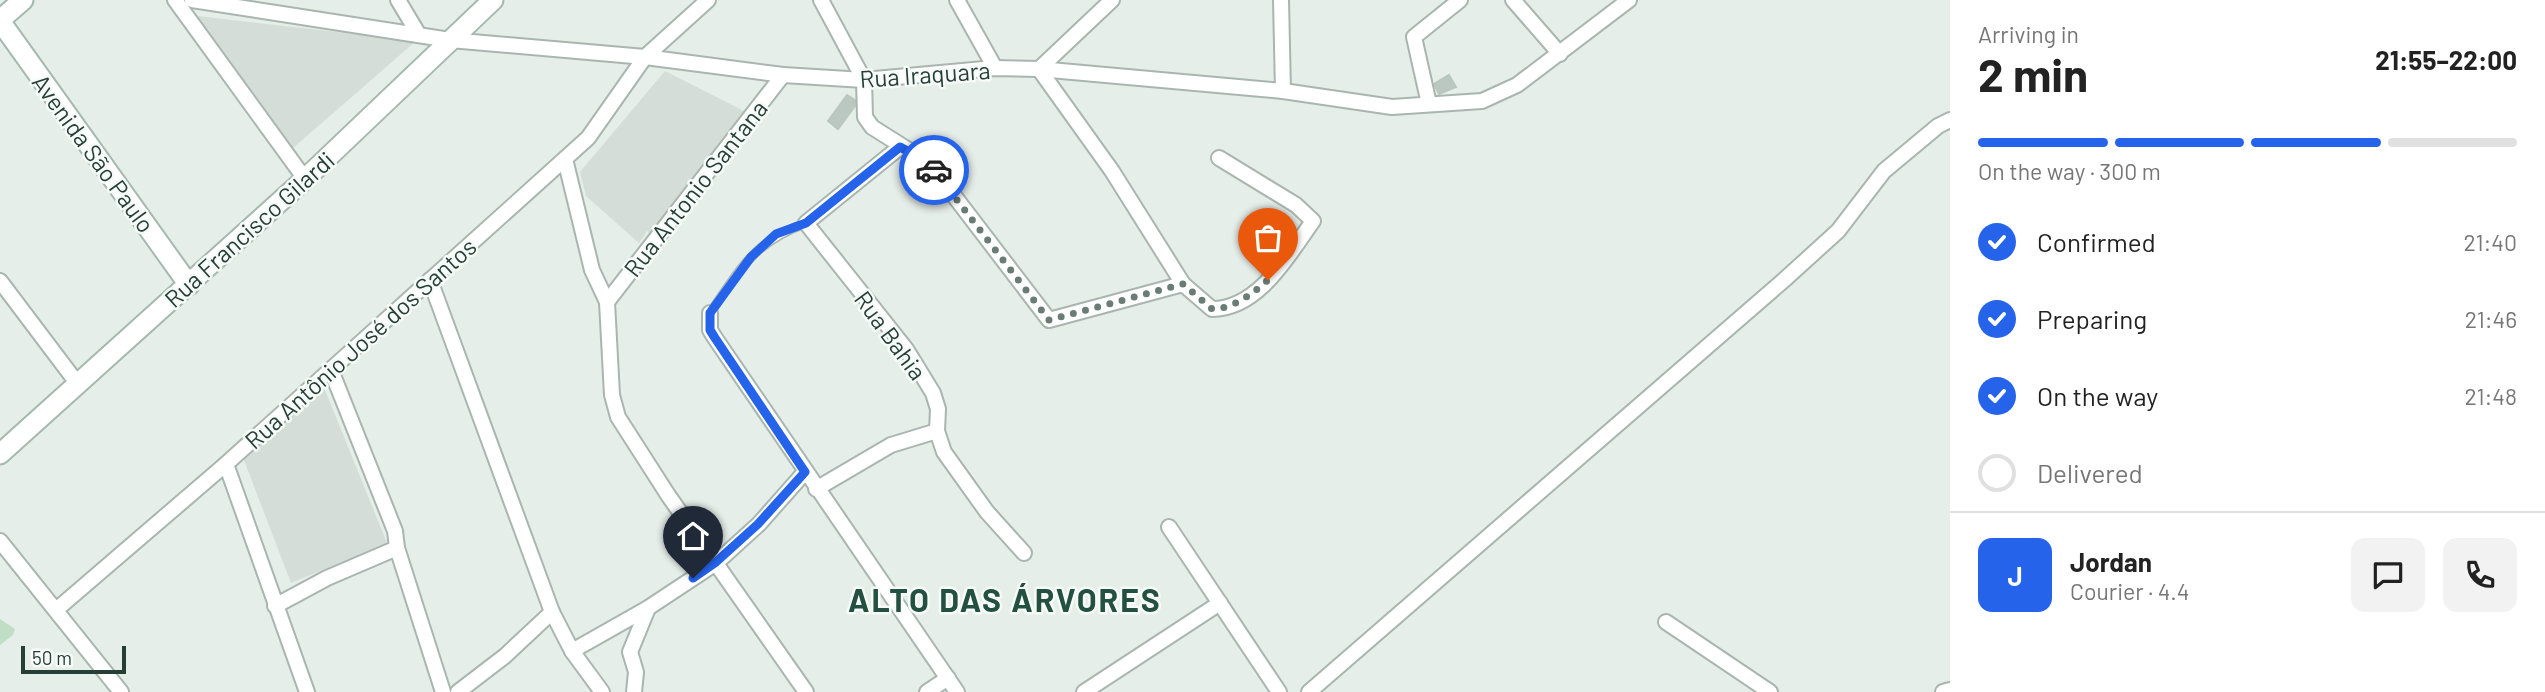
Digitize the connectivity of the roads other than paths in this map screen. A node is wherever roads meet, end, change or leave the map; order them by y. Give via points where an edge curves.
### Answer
1 (23, 0) edge
2 (175, 0) edge
3 (398, 0) edge
4 (708, 0) edge
5 (821, 0) edge
6 (957, 0) edge
7 (1112, 0) edge
8 (1281, 0) edge
9 (1460, 0) edge
10 (1513, 0) edge
11 (1629, 0) edge
12 (201, 1) edge
13 (490, 1) edge
14 (0, 20) edge
15 (419, 35) junction
16 (450, 40) junction
17 (1560, 54) junction
18 (645, 57) junction
19 (995, 68) junction
20 (1039, 69) junction
21 (783, 75) junction
22 (864, 80) junction
23 (1283, 91) junction
24 (1429, 104) junction
25 (1950, 120) edge
26 (900, 147) junction
27 (1219, 158) dead end
28 (565, 159) junction
29 (305, 179) junction
30 (806, 223) junction
31 (430, 280) junction
32 (0, 281) edge
33 (1183, 284) junction
34 (188, 285) junction
35 (607, 302) junction
36 (710, 313) joint
37 (331, 370) junction
38 (77, 383) junction
39 (937, 431) junction
40 (0, 454) edge
41 (226, 464) junction
42 (805, 472) junction
43 (816, 489) junction
44 (1169, 527) dead end
45 (0, 541) edge
46 (397, 548) junction
47 (1024, 553) dead end
48 (716, 562) junction
49 (1220, 603) junction
50 (275, 606) junction
51 (648, 608) junction
52 (56, 610) junction
53 (552, 612) junction
54 (1666, 622) dead end
55 (572, 651) junction
56 (948, 678) junction
57 (1950, 690) edge
58 (121, 692) edge
59 (307, 692) edge
60 (443, 692) edge
61 (458, 692) edge
62 (602, 692) edge
63 (634, 692) edge
64 (806, 692) edge
65 (927, 692) edge
66 (957, 692) edge
67 (1084, 692) edge
68 (1279, 692) edge
69 (1309, 692) edge
70 (1769, 692) edge
71 (1942, 692) edge

1 - 14 street
2 - 29 street
3 - 15 street
4 - 18 street, Rua Antônio José dos Santos
5 - 22 street
6 - 19 street
7 - 20 street
8 - 23 street
9 - 24 street via 1414,37
10 - 17 street
11 - 17 street, Rua Iraquara
12 - 15 street, Rua Iraquara
13 - 16 street, Rua Francisco Gilardi
14 - 34 street, Avenida São Paulo
15 - 16 street, Rua Iraquara
16 - 18 street, Rua Iraquara
16 - 29 street, Rua Francisco Gilardi
17 - 24 street, Rua Iraquara via 1497,96
18 - 21 street, Rua Iraquara
18 - 28 street, Rua Antônio José dos Santos via 587,138
19 - 20 street, Rua Iraquara
19 - 22 street, Rua Iraquara
20 - 23 street, Rua Iraquara
20 - 33 street via 1112,171
21 - 22 street, Rua Iraquara
21 - 35 street, Rua Antonio Santana
22 - 26 street via 865,117
23 - 24 street, Rua Iraquara via 1392,107
25 - 69 street via 1884,171 1838,231
26 - 30 street
26 - 33 street via 929,163 1049,320
27 - 33 street via 1314,221 1280,269 1255,292 1224,309 1212,309
28 - 31 street, Rua Antônio José dos Santos
28 - 35 street via 592,270
29 - 34 street, Rua Francisco Gilardi
30 - 36 lane via 766,241
30 - 39 street, Rua Bahia via 922,373 938,409
31 - 37 street, Rua Antônio José dos Santos
31 - 53 street
32 - 38 street
34 - 38 street, Rua Francisco Gilardi
35 - 48 street via 612,395 618,417
36 - 42 street via 710,330
37 - 41 street, Rua Antônio José dos Santos
37 - 46 street via 395,531
38 - 40 street, Rua Francisco Gilardi
39 - 43 street via 891,445
39 - 47 street, Rua Bahia via 959,477
41 - 50 street
41 - 52 street, Rua Antônio José dos Santos
42 - 43 street
42 - 48 street
43 - 56 street
44 - 49 street
45 - 52 street
46 - 50 street
46 - 60 street
48 - 51 street
48 - 64 street
49 - 67 street
49 - 68 street
50 - 59 street
51 - 55 street
51 - 63 street via 630,652 636,672
52 - 58 street
53 - 55 street
53 - 61 street
54 - 70 street
55 - 62 street
56 - 65 street
56 - 66 street
57 - 71 street

